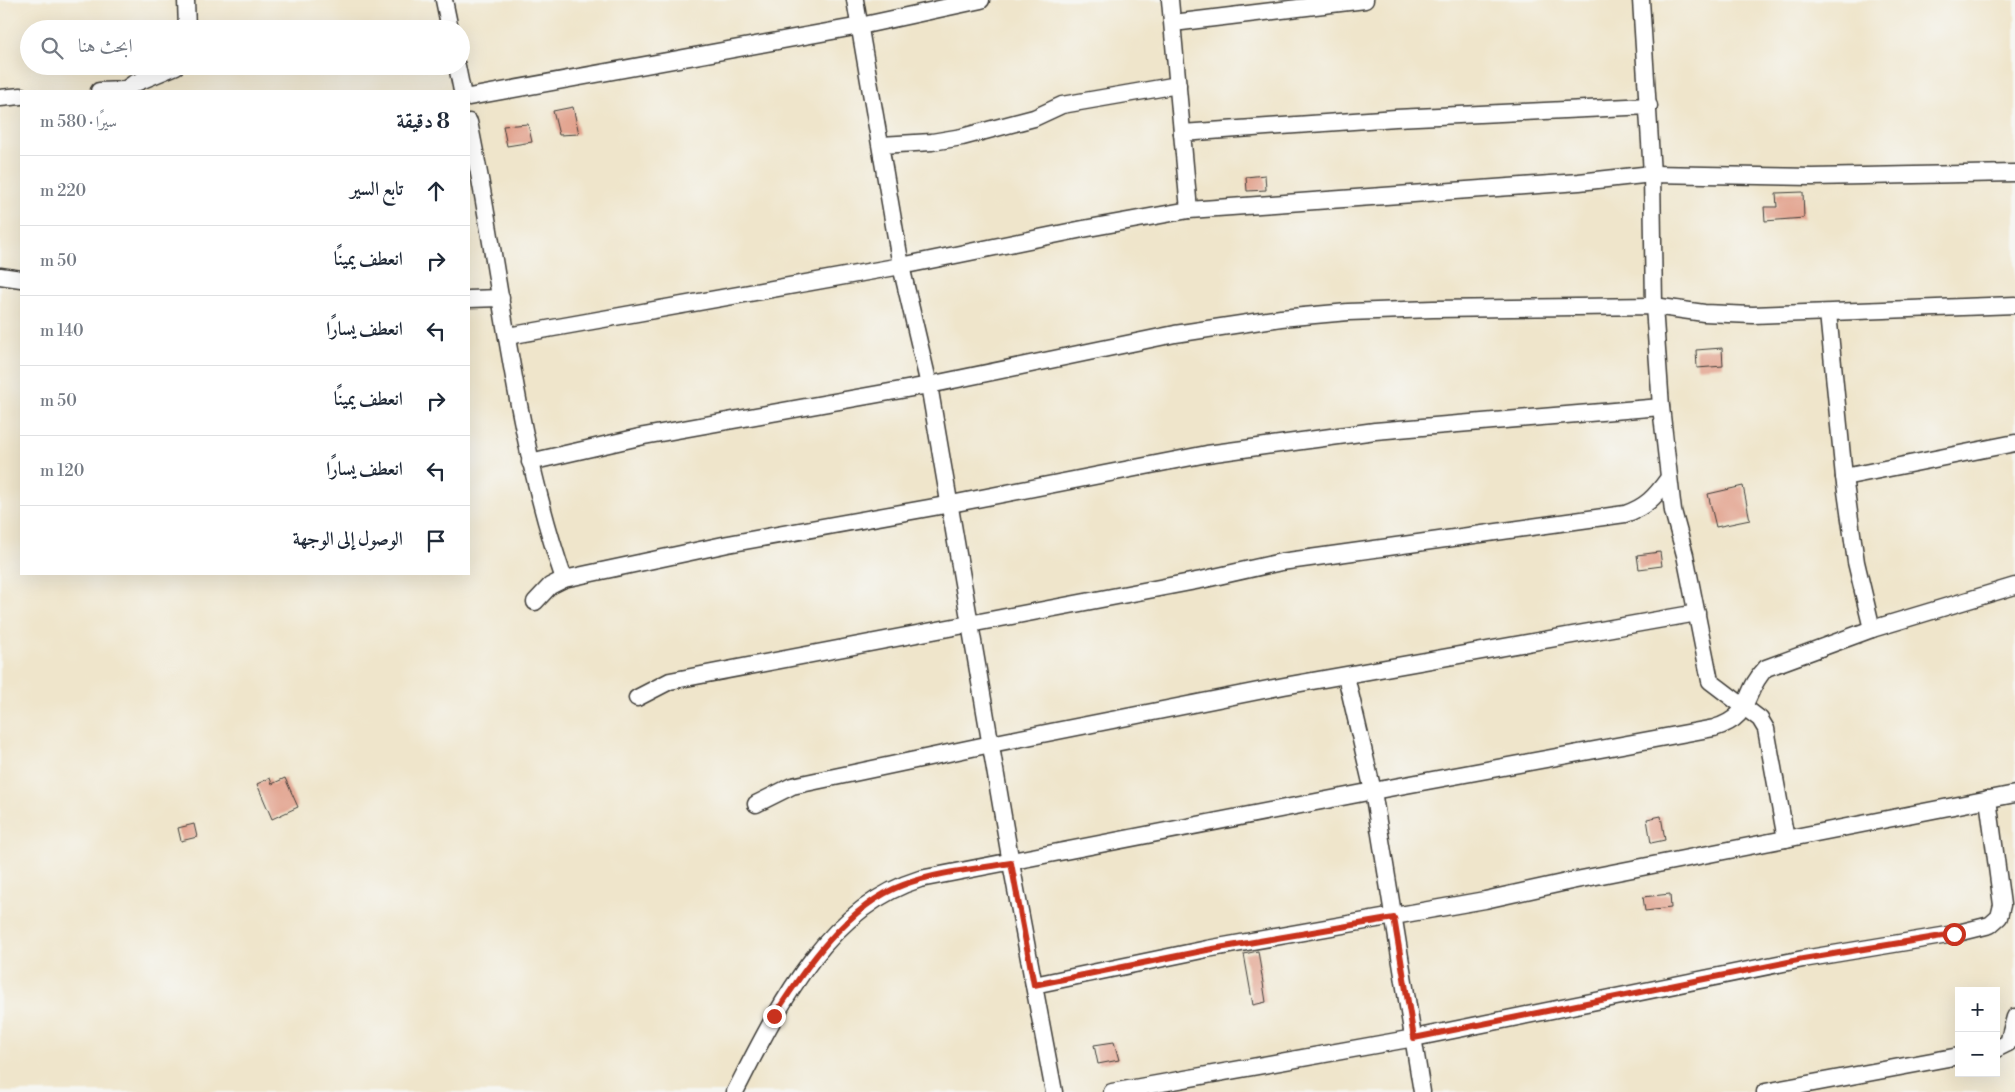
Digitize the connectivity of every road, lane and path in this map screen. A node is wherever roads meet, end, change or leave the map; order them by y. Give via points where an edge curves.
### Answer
1 (186, 0) edge
2 (444, 0) edge
3 (855, 0) edge
4 (981, 0) edge
5 (1170, 0) edge
6 (1365, 0) edge
7 (1641, 0) edge
8 (187, 20) edge
9 (448, 20) edge
10 (1173, 23) junction
11 (860, 26) junction
12 (154, 75) edge
13 (459, 75) edge
14 (1178, 85) junction
15 (123, 90) edge
16 (462, 90) edge
17 (20, 96) edge
18 (470, 97) edge
19 (0, 98) edge
20 (1649, 106) junction
21 (470, 132) edge
22 (1182, 133) junction
23 (881, 145) junction
24 (474, 172) edge
25 (2015, 173) edge
26 (1652, 174) junction
27 (1189, 210) junction
28 (900, 266) junction
29 (0, 276) edge
30 (20, 279) edge
31 (501, 298) junction
32 (470, 299) edge
33 (2015, 305) edge
34 (1654, 306) junction
35 (1828, 313) junction
36 (508, 336) junction
37 (929, 385) junction
38 (1661, 407) junction
39 (2015, 443) edge
40 (530, 462) junction
41 (1844, 478) junction
42 (1668, 479) junction
43 (951, 504) junction
44 (564, 580) junction
45 (2015, 586) edge
46 (535, 602) dead end
47 (1696, 614) junction
48 (971, 623) junction
49 (1872, 630) junction
50 (1346, 676) junction
51 (637, 698) dead end
52 (1744, 706) junction
53 (991, 744) junction
54 (1374, 791) junction
55 (2015, 794) edge
56 (1988, 799) junction
57 (756, 804) dead end
58 (1786, 839) junction
59 (1011, 863) junction
60 (1394, 918) junction
61 (1034, 985) junction
62 (2015, 1016) edge
63 (1414, 1038) junction
64 (2000, 1048) edge
65 (1955, 1057) edge
66 (735, 1092) edge
67 (1054, 1092) edge
68 (1112, 1092) edge
69 (1422, 1092) edge
70 (1765, 1092) edge

1 - 8 street
2 - 9 street
3 - 11 street
4 - 11 street
5 - 10 street
6 - 10 street
7 - 20 street
10 - 14 street
11 - 18 street
11 - 23 street
12 - 15 street
13 - 16 street
14 - 22 street
14 - 23 street via 1062,105 1034,118 962,137
17 - 19 street
20 - 22 street via 1396,118
20 - 26 street
21 - 24 street
22 - 27 street
23 - 28 street
24 - 31 street
25 - 26 street
26 - 27 street
26 - 34 street
27 - 28 street via 1082,228
28 - 36 street
28 - 37 street
29 - 30 street
31 - 32 street
31 - 36 street
33 - 35 street
34 - 35 street via 1744,315
34 - 37 street via 1348,312 1281,318 1175,334
34 - 38 street
35 - 41 street
36 - 40 street
37 - 40 street via 644,436
37 - 43 street
38 - 42 street
38 - 43 street via 1375,431 1207,454
39 - 41 street
40 - 44 street
41 - 49 street via 1856,562
42 - 47 street
42 - 48 street via 1654,500 1642,509 1609,518 1280,562
43 - 44 street via 728,544
43 - 48 street
44 - 46 street via 550,586
45 - 49 street
47 - 50 street
47 - 52 street via 1710,681 1726,696
48 - 51 street via 670,681
48 - 53 street
49 - 52 street via 1766,668 1756,678
50 - 53 street
50 - 54 street
52 - 54 street via 1731,723 1714,728
52 - 58 street via 1760,719 1766,730
53 - 57 street via 792,786
53 - 59 street
54 - 59 street
54 - 60 street
55 - 56 street
56 - 58 street
56 - 63 street via 2002,904 1999,917 1990,925 1803,959
58 - 60 street
59 - 61 street
59 - 66 street via 920,879 882,894 861,910 825,945 796,982 774,1016
60 - 61 street via 1207,950
60 - 63 street
61 - 67 street
62 - 64 street via 2008,1043
63 - 68 street
63 - 69 street
65 - 70 street

